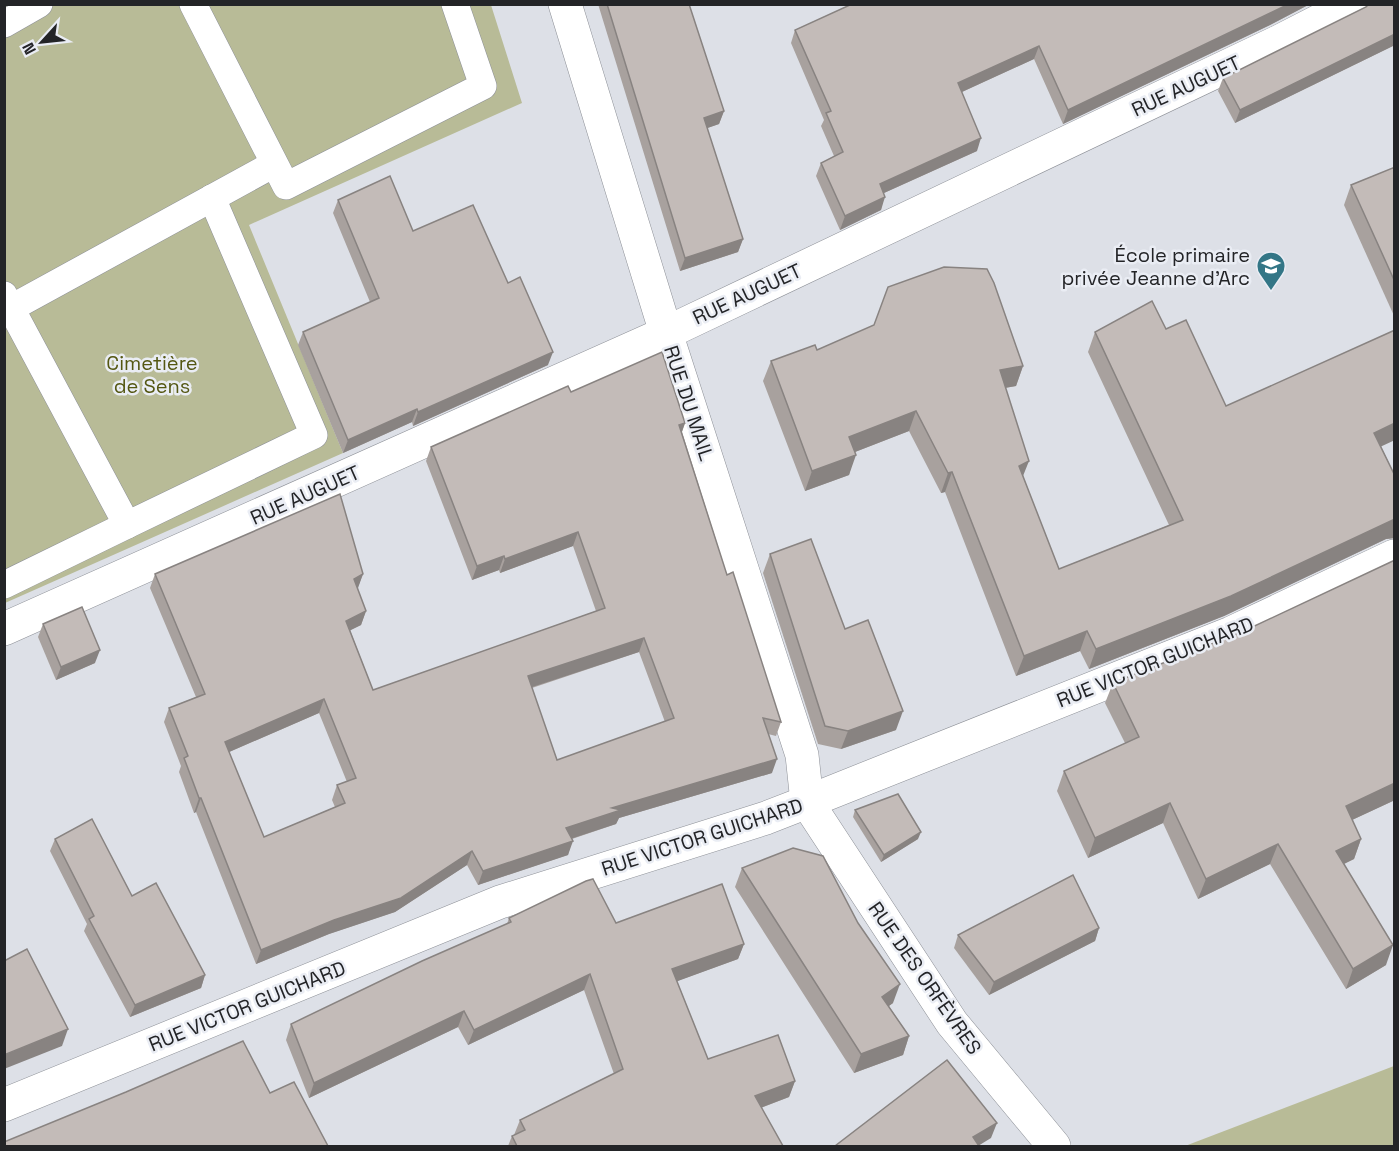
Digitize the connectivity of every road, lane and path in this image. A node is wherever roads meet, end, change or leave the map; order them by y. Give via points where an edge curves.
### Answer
1 (39, 4) edge
2 (193, 4) edge
3 (455, 4) edge
4 (565, 4) edge
5 (1352, 4) edge
6 (4, 24) edge
7 (274, 164) junction
8 (212, 198) junction
9 (7, 305) edge
10 (666, 333) junction
11 (127, 525) junction
12 (1395, 556) edge
13 (4, 585) edge
14 (4, 629) edge
15 (807, 802) junction
16 (4, 1105) edge
17 (1054, 1146) edge

1 - 6 lane
2 - 7 lane
3 - 7 lane via 483,86 286,186
4 - 10 street, RUE DU MAIL
5 - 10 street, RUE AUGUET
7 - 8 lane
8 - 9 lane
8 - 11 lane via 314,435
9 - 11 lane
10 - 14 street, RUE AUGUET
10 - 15 street, RUE DU MAIL via 802,755
11 - 13 lane
12 - 15 street, RUE VICTOR GUICHARD via 1231,633
15 - 16 street, RUE VICTOR GUICHARD via 500,902
15 - 17 street, RUE DES ORFÈVRES via 952,1023

